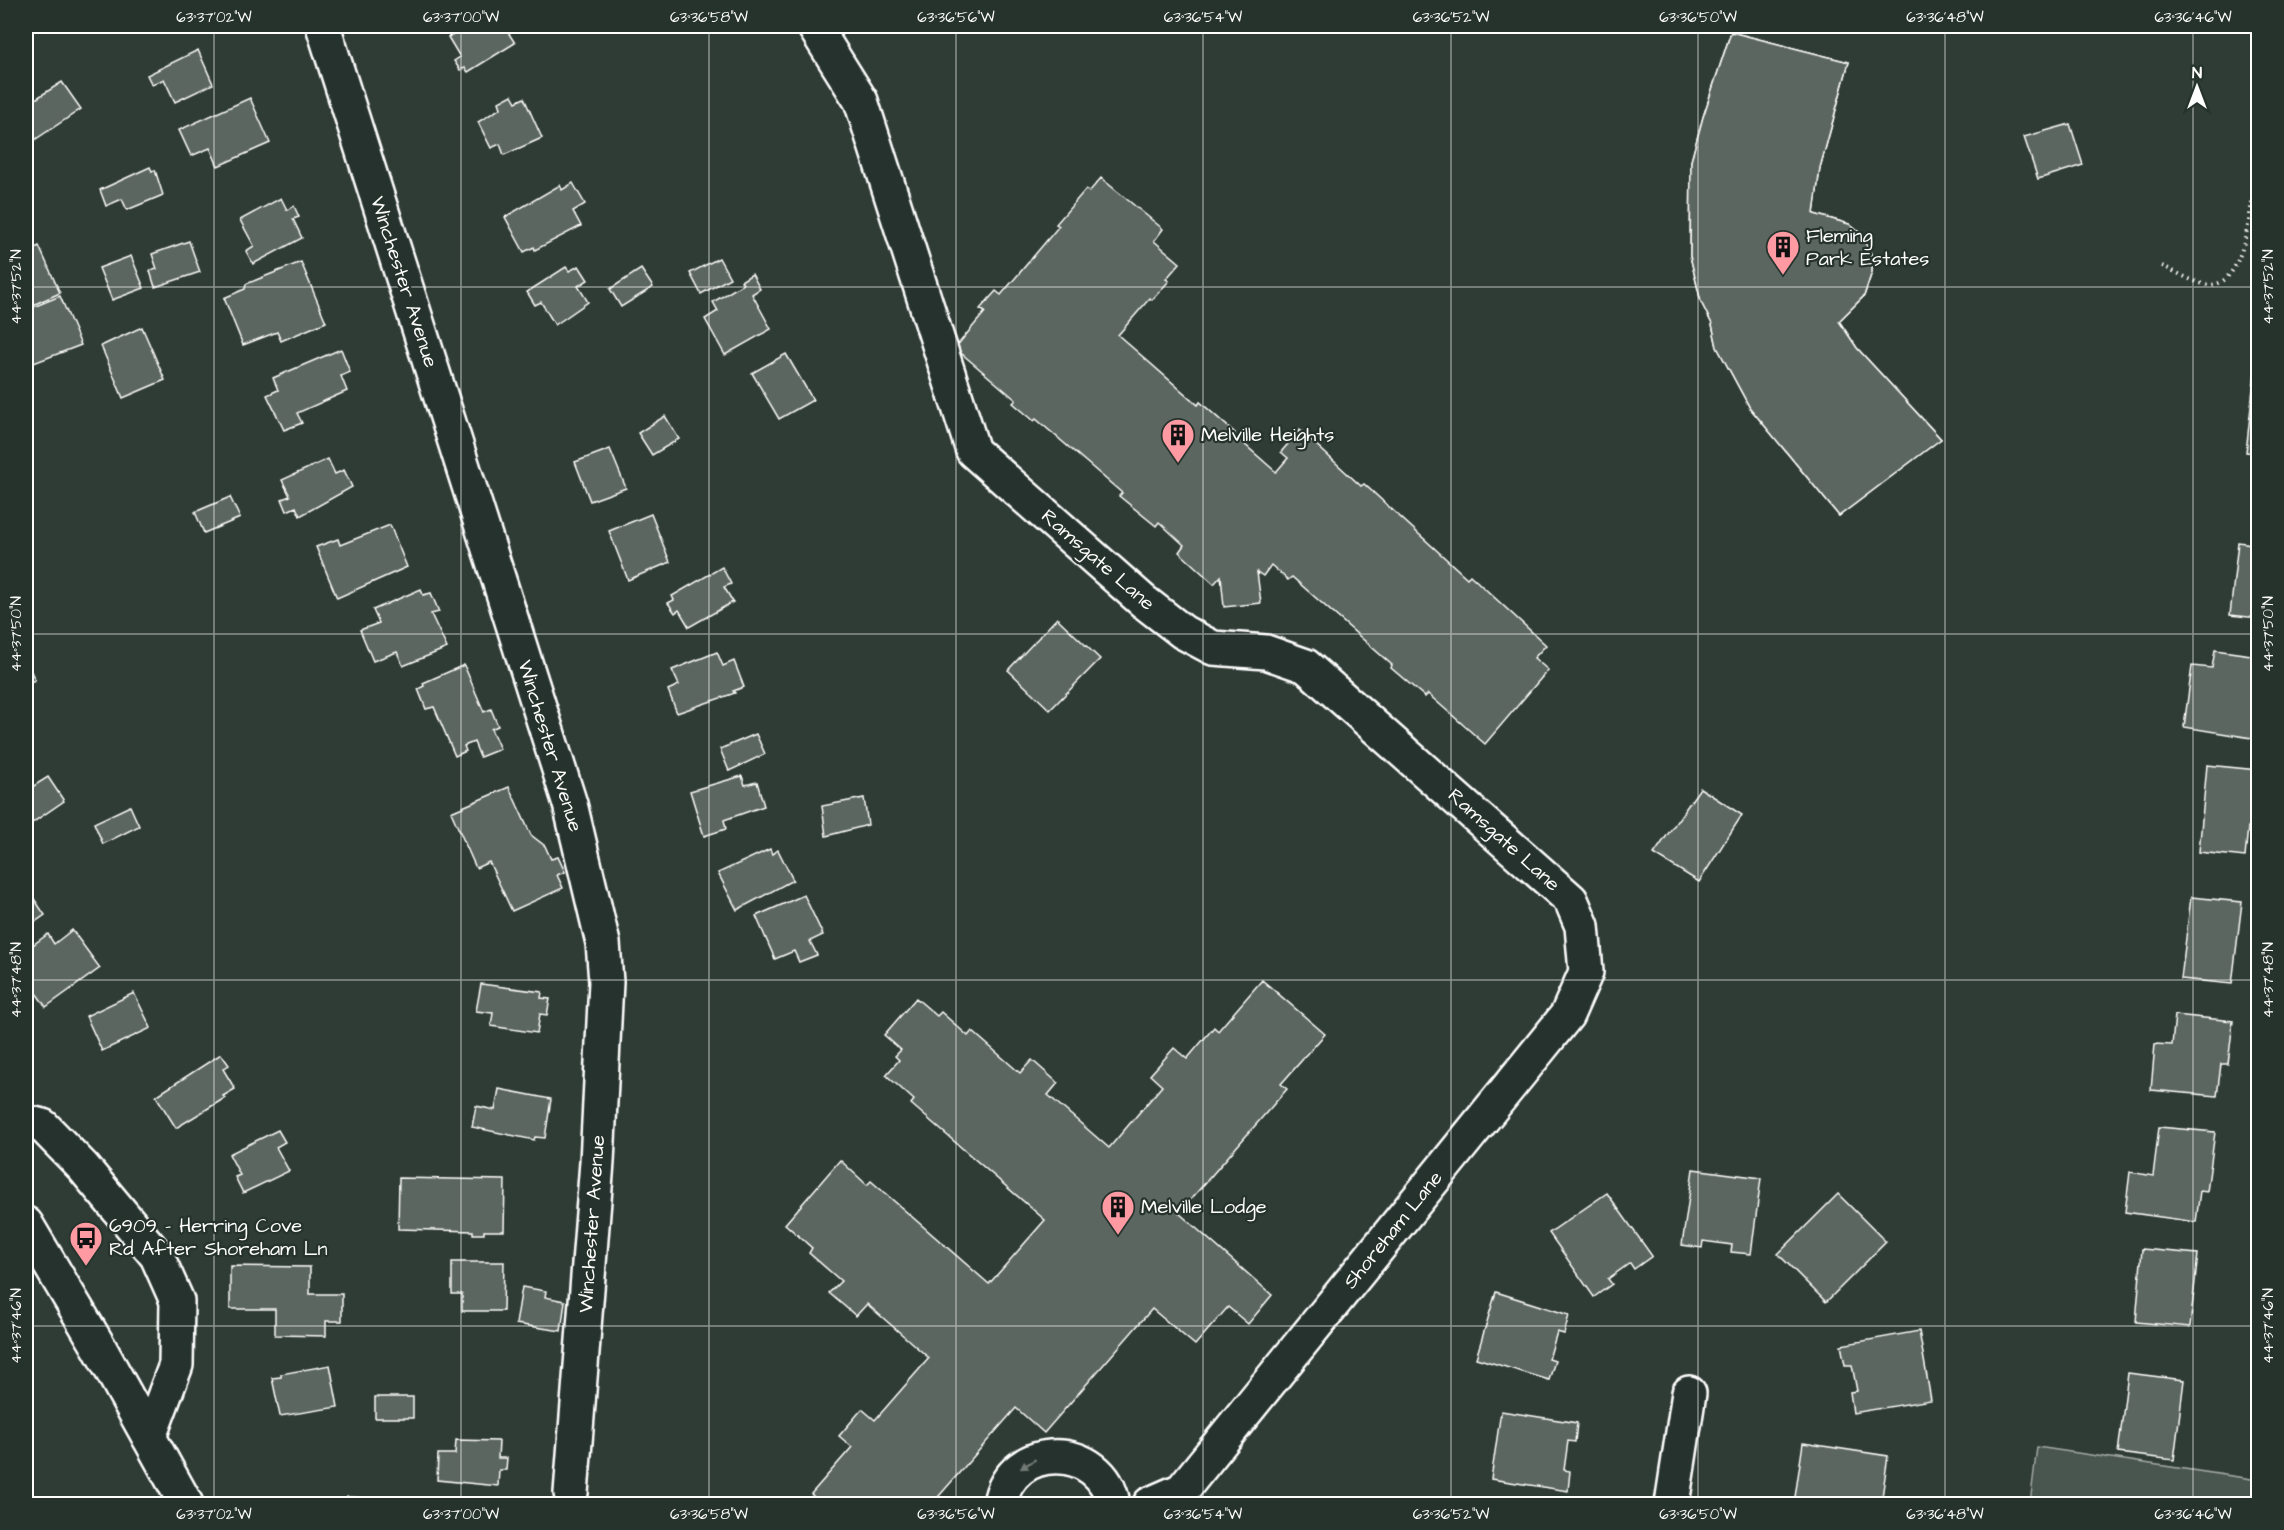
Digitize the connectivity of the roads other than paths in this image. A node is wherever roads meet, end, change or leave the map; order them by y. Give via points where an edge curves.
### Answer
1 (323, 26) edge
2 (814, 26) edge
3 (1582, 926) joint
4 (26, 1122) edge
5 (26, 1224) edge
6 (1689, 1393) dead end
7 (149, 1437) junction
8 (571, 1493) dead end
9 (186, 1504) edge
10 (1000, 1504) edge
11 (1113, 1504) edge
12 (1150, 1504) edge
13 (1672, 1504) edge

1 - 8 street, Winchester Avenue via 570,804 603,943 606,982 597,1162
2 - 3 street, Ramsgate Lane via 861,101 973,451 1183,632 1213,648 1266,652 1306,666 1571,900
3 - 12 street, Shoreham Lane via 1586,972 1567,1015 1182,1490
4 - 7 street via 43,1126 83,1167 157,1256 177,1301 176,1365
5 - 7 street
6 - 13 street
7 - 9 street
11 -> 10 street via 1106,1483 1094,1468 1057,1455 1023,1466 1010,1479

